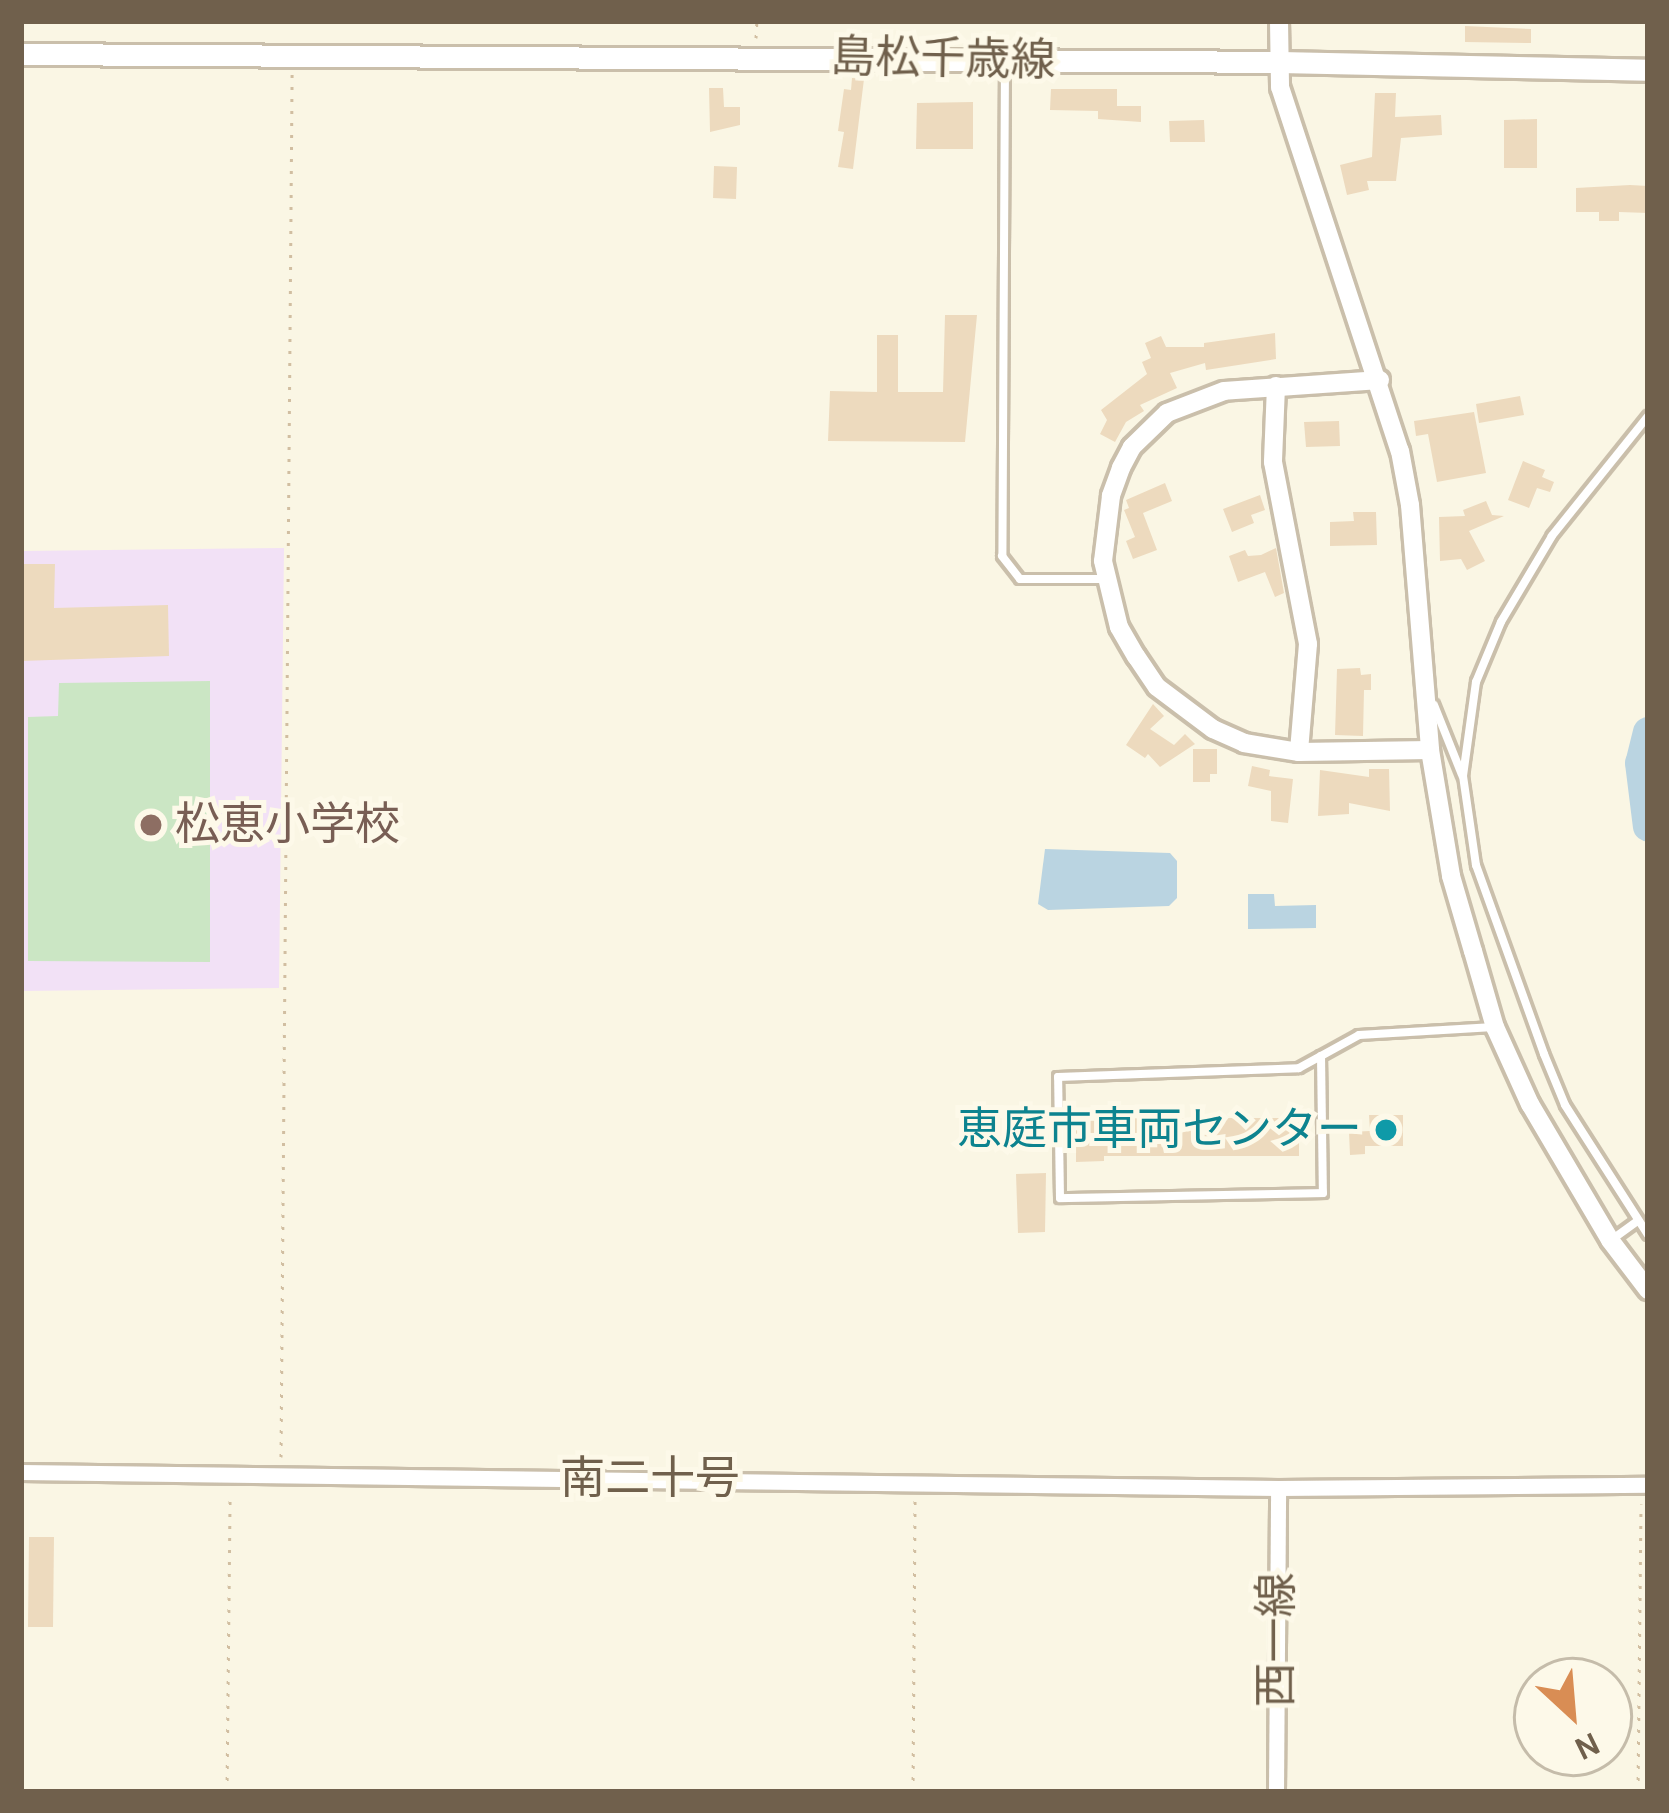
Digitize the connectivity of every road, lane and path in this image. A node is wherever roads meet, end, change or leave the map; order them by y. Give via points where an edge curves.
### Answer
1 (1279, 21) edge
2 (21, 54) edge
3 (292, 54) junction
4 (1004, 60) junction
5 (1278, 62) junction
6 (1648, 70) edge
7 (1380, 380) junction
8 (1276, 386) junction
9 (1648, 416) edge
10 (1105, 579) junction
11 (1427, 690) junction
12 (1430, 750) junction
13 (1299, 752) junction
14 (1463, 776) junction
15 (1495, 1027) junction
16 (1321, 1056) junction
17 (1636, 1221) junction
18 (1648, 1235) edge
19 (1610, 1240) junction
20 (1648, 1290) edge
21 (21, 1472) edge
22 (230, 1477) junction
23 (281, 1477) junction
24 (916, 1480) junction
25 (1645, 1485) edge
26 (1278, 1488) junction
27 (227, 1792) edge
28 (913, 1792) edge
29 (1276, 1792) edge
30 (1638, 1792) edge

1 - 5 street
2 - 3 main road, 島松千歳線
3 - 4 main road, 島松千歳線
3 - 23 path
4 - 5 main road, 島松千歳線
4 - 10 lane via 1002,556 1020,579
5 - 6 main road, 島松千歳線
5 - 7 street
7 - 8 street
7 - 11 street via 1410,505
8 - 10 street via 1195,398 1145,431 1111,496
8 - 13 street via 1273,462 1308,644
9 - 14 lane via 1552,536 1501,622 1476,682
10 - 13 street via 1119,627 1157,687 1213,729
11 - 12 street
11 - 14 lane
12 - 13 street
12 - 15 street via 1451,876
14 - 17 lane via 1476,865 1536,1035 1564,1105
15 - 16 lane via 1359,1035
15 - 19 street
16 - 16 lane via 1323,1193 1060,1198 1058,1077 1300,1068
17 - 18 lane
17 - 19 lane
19 - 20 street
21 - 22 street, 南二十号
22 - 23 street, 南二十号
22 - 27 path
23 - 24 street, 南二十号
24 - 26 street, 南二十号
24 - 28 path
25 - 26 street, 南二十号
25 - 30 path
26 - 29 street, 西一線

